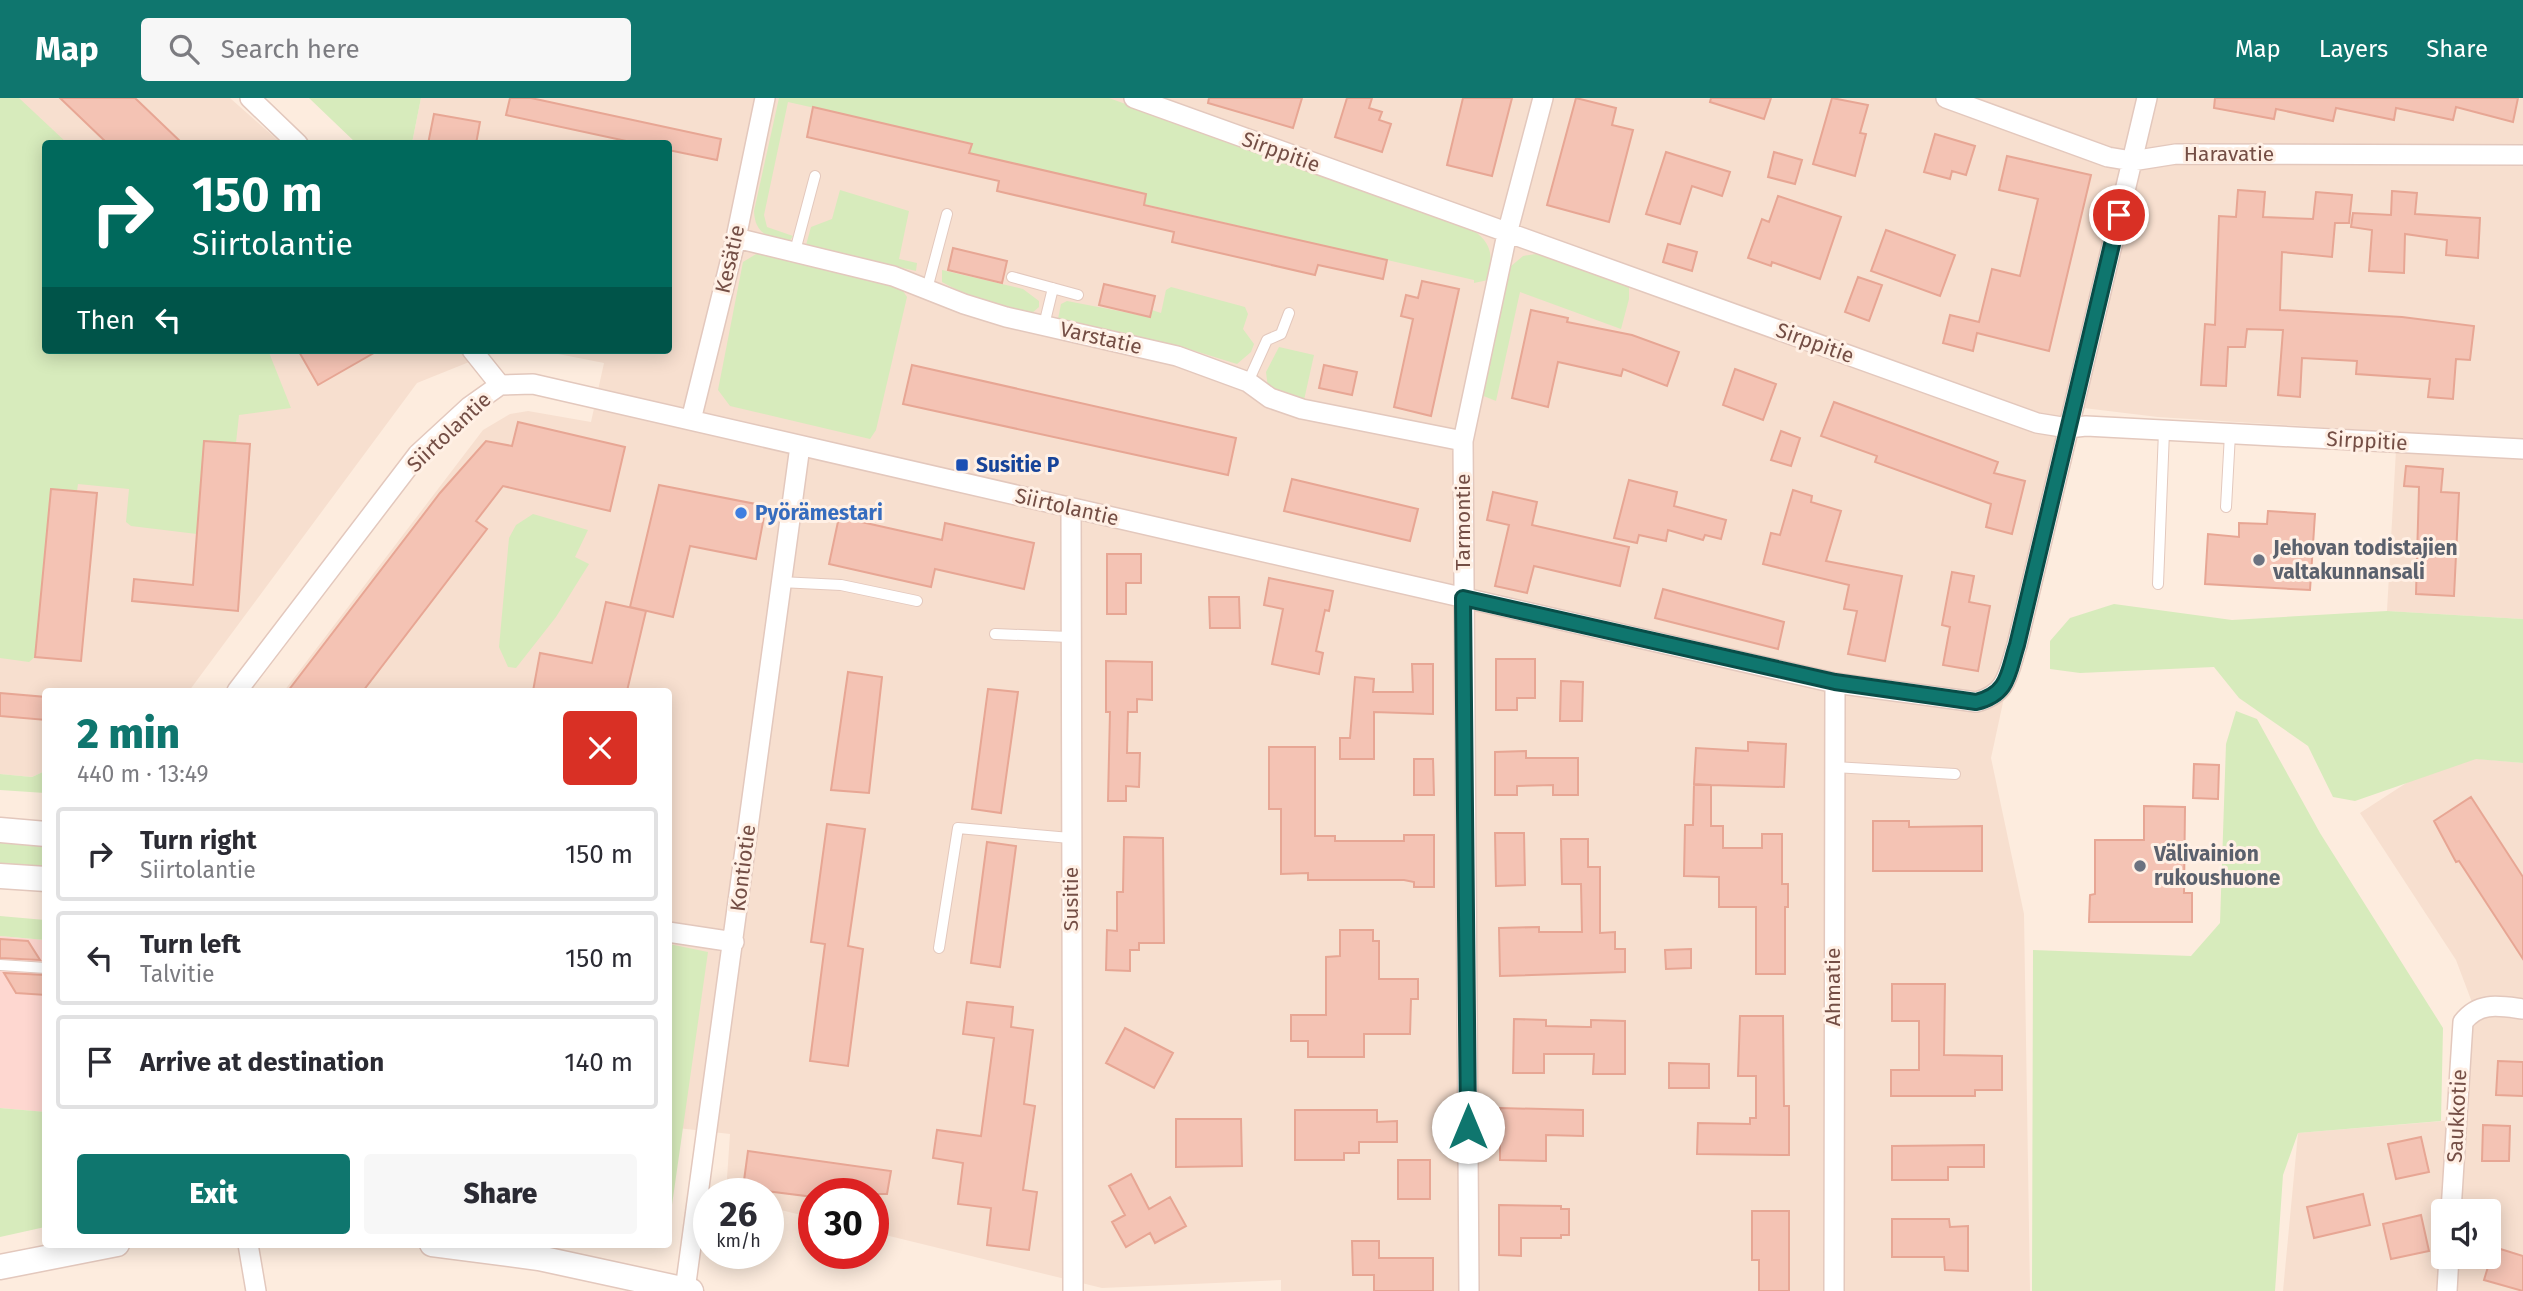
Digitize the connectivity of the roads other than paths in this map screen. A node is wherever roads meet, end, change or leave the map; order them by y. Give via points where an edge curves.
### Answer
1 (250, 98) edge
2 (765, 98) edge
3 (1134, 98) edge
4 (1543, 98) edge
5 (1946, 98) edge
6 (2147, 98) edge
7 (294, 140) edge
8 (2523, 155) edge
9 (2132, 161) junction
10 (815, 176) dead end
11 (947, 214) dead end
12 (1507, 234) junction
13 (736, 238) junction
14 (795, 251) junction
15 (1012, 277) dead end
16 (1053, 288) junction
17 (927, 289) junction
18 (1078, 295) dead end
19 (1289, 313) dead end
20 (1044, 325) junction
21 (475, 354) edge
22 (1248, 382) junction
23 (500, 385) junction
24 (691, 419) junction
25 (2068, 428) junction
26 (2164, 431) junction
27 (2230, 434) junction
28 (1463, 441) junction
29 (800, 446) junction
30 (2523, 449) edge
31 (2227, 507) dead end
32 (1071, 508) junction
33 (779, 582) junction
34 (2158, 584) dead end
35 (1463, 598) junction
36 (917, 601) dead end
37 (995, 634) dead end
38 (1069, 637) junction
39 (1835, 682) junction
40 (239, 688) edge
41 (1833, 767) junction
42 (1955, 774) dead end
43 (0, 830) edge
44 (42, 834) edge
45 (1070, 838) junction
46 (0, 876) edge
47 (42, 879) edge
48 (672, 933) edge
49 (734, 942) junction
50 (939, 948) dead end
51 (0, 965) edge
52 (42, 968) edge
53 (2523, 1009) edge
54 (2452, 1199) edge
55 (97, 1248) edge
56 (249, 1248) edge
57 (463, 1248) edge
58 (0, 1267) edge
59 (2448, 1269) edge
60 (688, 1290) edge
61 (256, 1291) edge
62 (1073, 1291) edge
63 (1469, 1291) edge
64 (1834, 1291) edge
65 (2446, 1291) edge

1 - 7 street
2 - 13 street, Kesätie
3 - 12 street, Sirppitie
4 - 12 street, Tarmontie
5 - 9 street, Haravatie via 2108,157
6 - 9 street
8 - 9 street, Haravatie via 2176,154
9 - 25 street
10 - 14 lane
11 - 17 lane
12 - 25 street, Sirppitie via 2017,416
12 - 28 street, Tarmontie
13 - 14 street, Varstatie
13 - 24 street, Kesätie
14 - 17 street, Varstatie
15 - 16 lane
16 - 18 lane
16 - 20 lane
17 - 20 street, Varstatie
19 - 22 lane via 1282,334 1266,340
20 - 22 street, Varstatie via 1177,355
21 - 23 street
22 - 28 street, Varstatie via 1270,398 1302,409
23 - 24 street, Siirtolantie via 533,384
23 - 40 street, Siirtolantie via 418,454
24 - 29 street, Siirtolantie
25 - 26 street, Sirppitie
25 - 39 street, Siirtolantie via 2017,645 2005,682 1991,698 1976,702
26 - 27 street, Sirppitie
26 - 34 lane
27 - 30 street, Sirppitie
27 - 31 lane
28 - 35 street, Tarmontie
29 - 32 street, Siirtolantie
29 - 33 street, Kontiotie
32 - 35 street, Siirtolantie
32 - 38 street, Susitie
33 - 36 lane via 841,585
33 - 49 street, Kontiotie
35 - 39 street, Siirtolantie
35 - 63 street, Tarmontie
37 - 38 lane
38 - 45 street, Susitie
39 - 41 street, Ahmatie
41 - 42 lane
41 - 64 street, Ahmatie
43 - 44 street
45 - 50 lane via 958,828
45 - 62 street, Susitie
46 - 47 street
48 - 49 street
49 - 60 street, Kontiotie
51 - 52 lane
53 - 54 street, Saukkotie via 2486,1005 2463,1022
55 - 58 street
56 - 61 street
57 - 60 street via 539,1258
59 - 65 street

